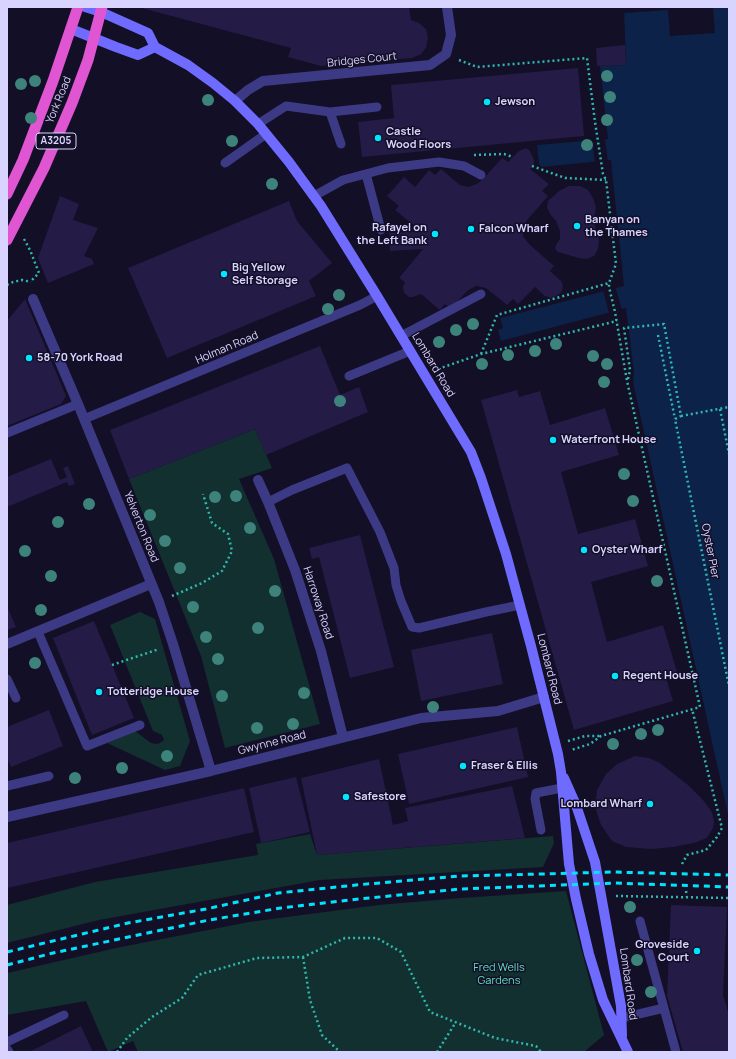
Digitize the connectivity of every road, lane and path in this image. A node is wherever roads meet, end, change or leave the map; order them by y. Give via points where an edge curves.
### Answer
1 (78, 7) edge
2 (85, 7) edge
3 (447, 7) edge
4 (101, 9) edge
5 (71, 29) junction
6 (94, 37) junction
7 (155, 47) junction
8 (446, 54) junction
9 (235, 101) junction
10 (377, 107) dead end
11 (330, 112) junction
12 (258, 124) junction
13 (266, 134) junction
14 (341, 144) dead end
15 (225, 164) dead end
16 (532, 166) dead end
17 (366, 174) junction
18 (481, 175) dead end
19 (606, 180) junction
20 (7, 194) edge
21 (314, 196) junction
22 (13, 230) junction
23 (381, 230) dead end
24 (7, 240) edge
25 (31, 281) junction
26 (7, 282) edge
27 (609, 283) junction
28 (7, 285) edge
29 (481, 294) dead end
30 (377, 296) junction
31 (33, 299) joint
32 (616, 321) junction
33 (658, 335) dead end
34 (401, 336) junction
35 (410, 351) junction
36 (481, 354) junction
37 (424, 374) junction
38 (349, 376) dead end
39 (627, 381) junction
40 (78, 404) junction
41 (729, 407) edge
42 (720, 409) junction
43 (681, 416) junction
44 (84, 419) junction
45 (675, 419) junction
46 (7, 434) edge
47 (729, 454) edge
48 (258, 480) dead end
49 (203, 494) dead end
50 (268, 502) junction
51 (151, 584) junction
52 (159, 602) junction
53 (520, 605) junction
54 (38, 632) junction
55 (7, 644) edge
56 (173, 644) junction
57 (112, 665) dead end
58 (7, 678) edge
59 (729, 686) edge
60 (544, 697) junction
61 (16, 698) dead end
62 (692, 709) junction
63 (140, 725) dead end
64 (601, 736) junction
65 (343, 738) junction
66 (566, 742) dead end
67 (558, 754) junction
68 (211, 771) junction
69 (561, 772) junction
70 (49, 776) dead end
71 (7, 786) edge
72 (562, 788) junction
73 (7, 817) edge
74 (541, 830) dead end
75 (682, 864) dead end
76 (686, 891) dead end
77 (601, 895) junction
78 (687, 897) junction
79 (729, 898) edge
80 (640, 921) dead end
81 (303, 957) junction
82 (664, 1008) junction
83 (64, 1015) dead end
84 (622, 1018) junction
85 (456, 1022) junction
86 (622, 1038) junction
87 (7, 1042) edge
88 (7, 1049) edge
89 (9, 1052) edge
90 (117, 1052) edge
91 (340, 1052) edge
92 (437, 1052) edge
93 (541, 1052) edge
94 (628, 1052) edge
95 (676, 1052) edge

1 - 5 highway, York Road / A3205
2 - 4 main road, Lombard Road
3 - 8 street via 451,35
4 - 6 highway, York Road / A3205
4 - 7 main road, Lombard Road via 148,33
5 - 6 main road
5 - 20 highway, York Road / A3205 via 23,160
6 - 7 main road via 116,48 138,54
6 - 22 highway, York Road / A3205 via 72,103
7 - 9 main road, Lombard Road via 188,65
8 - 9 street, Bridges Court via 430,65 263,81
8 - 19 path via 477,67 587,58 603,174
9 - 12 main road, Lombard Road
10 - 11 lane
11 - 12 lane via 286,106
11 - 14 lane
12 - 13 main road, Lombard Road
13 - 15 lane
13 - 21 main road, Lombard Road
16 - 19 path via 565,178
17 - 18 lane via 388,168 439,162 464,166
17 - 21 lane via 343,180
17 - 23 lane
19 - 27 path via 616,264
21 - 30 main road, Lombard Road
22 - 24 highway, York Road / A3205
22 - 25 path via 25,240 39,273
25 - 28 path via 22,280
25 - 31 path via 36,292
26 - 28 path
27 - 32 path
27 - 36 path via 497,315
29 - 34 lane
30 - 34 main road, Lombard Road
30 - 44 lane, Holman Road
31 - 40 street, Yelverton Road
32 - 36 path
32 - 39 path
33 - 45 path, Oyster Pier
34 - 35 main road, Lombard Road
35 - 37 main road, Lombard Road
35 - 38 lane
36 - 37 path
37 - 53 main road, Lombard Road via 471,452 506,554
39 - 43 path via 630,370 624,328 664,324
39 - 62 path via 700,707
40 - 44 street, Yelverton Road
40 - 46 lane
41 - 42 path
42 - 43 path
42 - 47 path
43 - 45 path
44 - 51 street, Yelverton Road
45 - 59 path, Oyster Pier
48 - 50 street, Harroway Road
49 - 52 path via 212,523 228,534 232,551 222,571
50 - 53 lane via 347,468 380,532 394,568 401,601 412,627 419,628
50 - 65 street, Harroway Road via 295,570 321,651
51 - 52 street, Yelverton Road
51 - 54 street
52 - 56 street, Yelverton Road
53 - 60 main road, Lombard Road
54 - 55 street
54 - 63 lane via 87,746
56 - 57 path
56 - 68 street, Yelverton Road
58 - 61 lane
60 - 65 street, Gwynne Road via 498,711 421,718
60 - 67 main road, Lombard Road
62 - 64 path
62 - 75 path via 722,828 706,850 687,855
64 - 66 path via 585,736
64 - 67 path via 590,744
65 - 68 street, Gwynne Road
67 - 69 main road, Lombard Road
68 - 73 street, Gwynne Road
69 - 72 main road, Lombard Road
69 - 77 main road, Lombard Road via 576,805 595,862
70 - 71 lane
72 - 74 lane via 536,793
72 - 86 main road, Lombard Road via 569,864 576,899 603,1000
76 - 78 path
77 - 78 path
77 - 84 main road, Lombard Road
78 - 79 path
80 - 82 lane
81 - 85 path via 345,938 377,938 401,952 430,1012
81 - 90 path via 257,958 198,975 182,998 152,1017 127,1038
81 - 91 path via 310,1000 322,1035
82 - 84 lane
82 - 95 lane
83 - 87 lane
84 - 86 main road, Lombard Road
85 - 92 path
85 - 93 path via 495,1038 536,1046
86 - 94 main road, Lombard Road
88 - 89 lane

